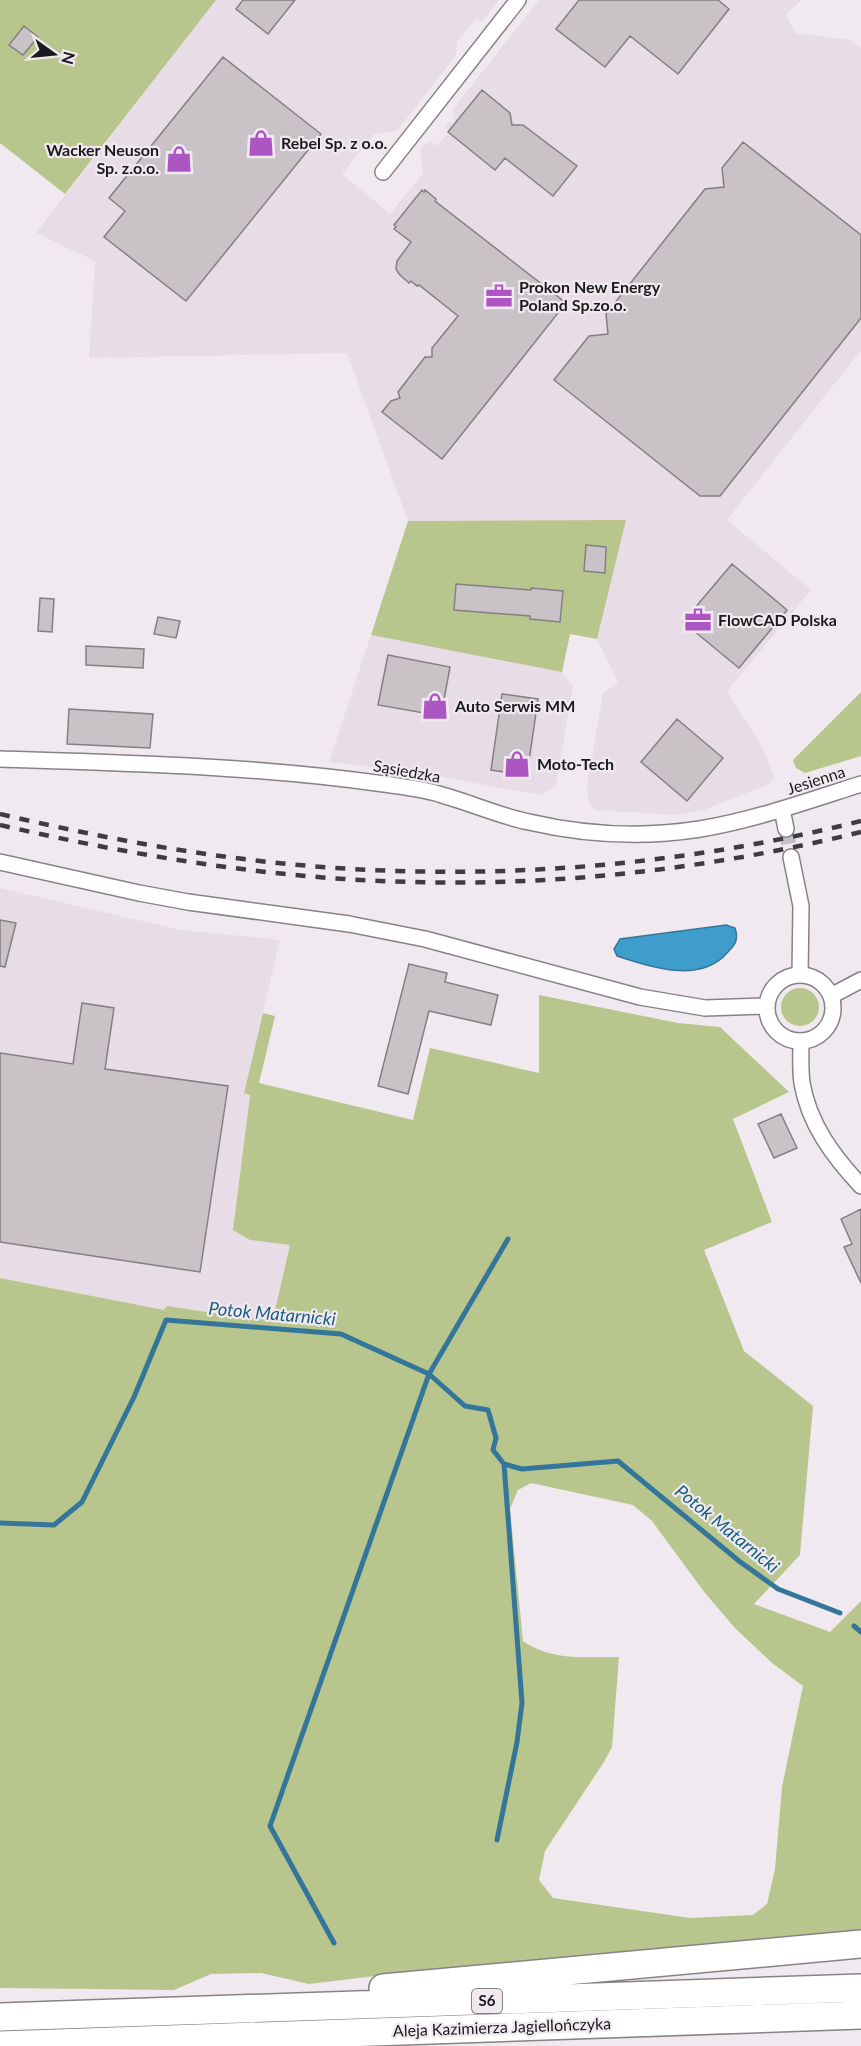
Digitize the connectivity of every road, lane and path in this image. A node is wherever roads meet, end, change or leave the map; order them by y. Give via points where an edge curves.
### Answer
1 (518, 0) edge
2 (383, 172) dead end
3 (0, 759) edge
4 (861, 784) edge
5 (782, 809) junction
6 (786, 829) tunnel mouth
7 (791, 857) tunnel mouth
8 (0, 862) edge
9 (800, 975) junction
10 (861, 980) edge
11 (831, 996) junction
12 (767, 1006) junction
13 (801, 1041) junction
14 (861, 1186) edge
15 (861, 1944) edge
16 (861, 1988) edge
17 (113, 2013) junction
18 (861, 2015) edge
19 (0, 2017) edge
20 (0, 2044) edge

1 - 2 street
3 - 5 street, Sąsiedzka via 297,773 440,794 526,822 623,835 700,829
4 - 5 street, Jesienna
5 - 6 street
7 - 9 street via 801,906
8 - 12 street via 149,895 425,939 640,997 705,1008
9 - 11 street via 819,981
9 - 12 street via 790,976 774,987
10 - 11 street
11 - 13 street via 832,1016 827,1026 820,1034
12 - 13 street via 773,1027 780,1034
13 - 14 street via 802,1080 813,1117 828,1146
15 - 17 highway
16 - 17 highway, Aleja Kazimierza Jagiellończyka / S6
17 - 19 highway, Aleja Kazimierza Jagiellończyka / S6
18 - 20 highway, Aleja Kazimierza Jagiellończyka / S6

